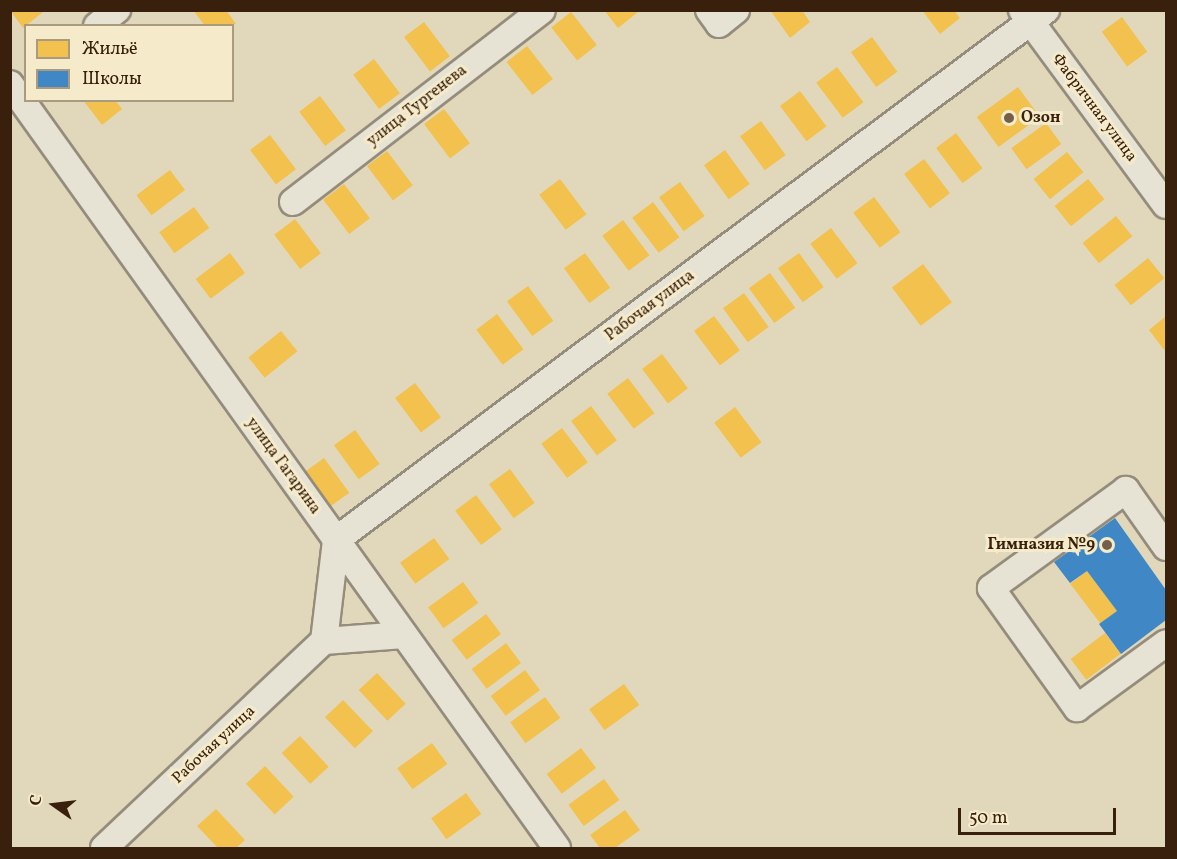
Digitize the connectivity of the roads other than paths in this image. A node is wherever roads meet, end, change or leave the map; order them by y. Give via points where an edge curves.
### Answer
1 (117, 10) edge
2 (542, 10) edge
3 (709, 10) edge
4 (736, 10) edge
5 (1033, 14) edge
6 (100, 24) edge
7 (15, 86) edge
8 (24, 99) edge
9 (26, 102) edge
10 (293, 202) dead end
11 (1167, 205) edge
12 (336, 540) junction
13 (1167, 547) edge
14 (404, 635) junction
15 (324, 641) junction
16 (1167, 643) edge
17 (104, 849) edge
18 (557, 849) edge

1 - 6 street
2 - 10 street, улица Тургенева
3 - 4 street via 719,24
5 - 11 street, Фабричная улица
5 - 12 street, Рабочая улица
7 - 8 street, улица Гагарина
9 - 12 street, улица Гагарина
12 - 14 street, улица Гагарина
12 - 15 street
13 - 16 street via 1126,490 991,588 1077,708
14 - 15 street
14 - 18 street, улица Гагарина
15 - 17 street, Рабочая улица

